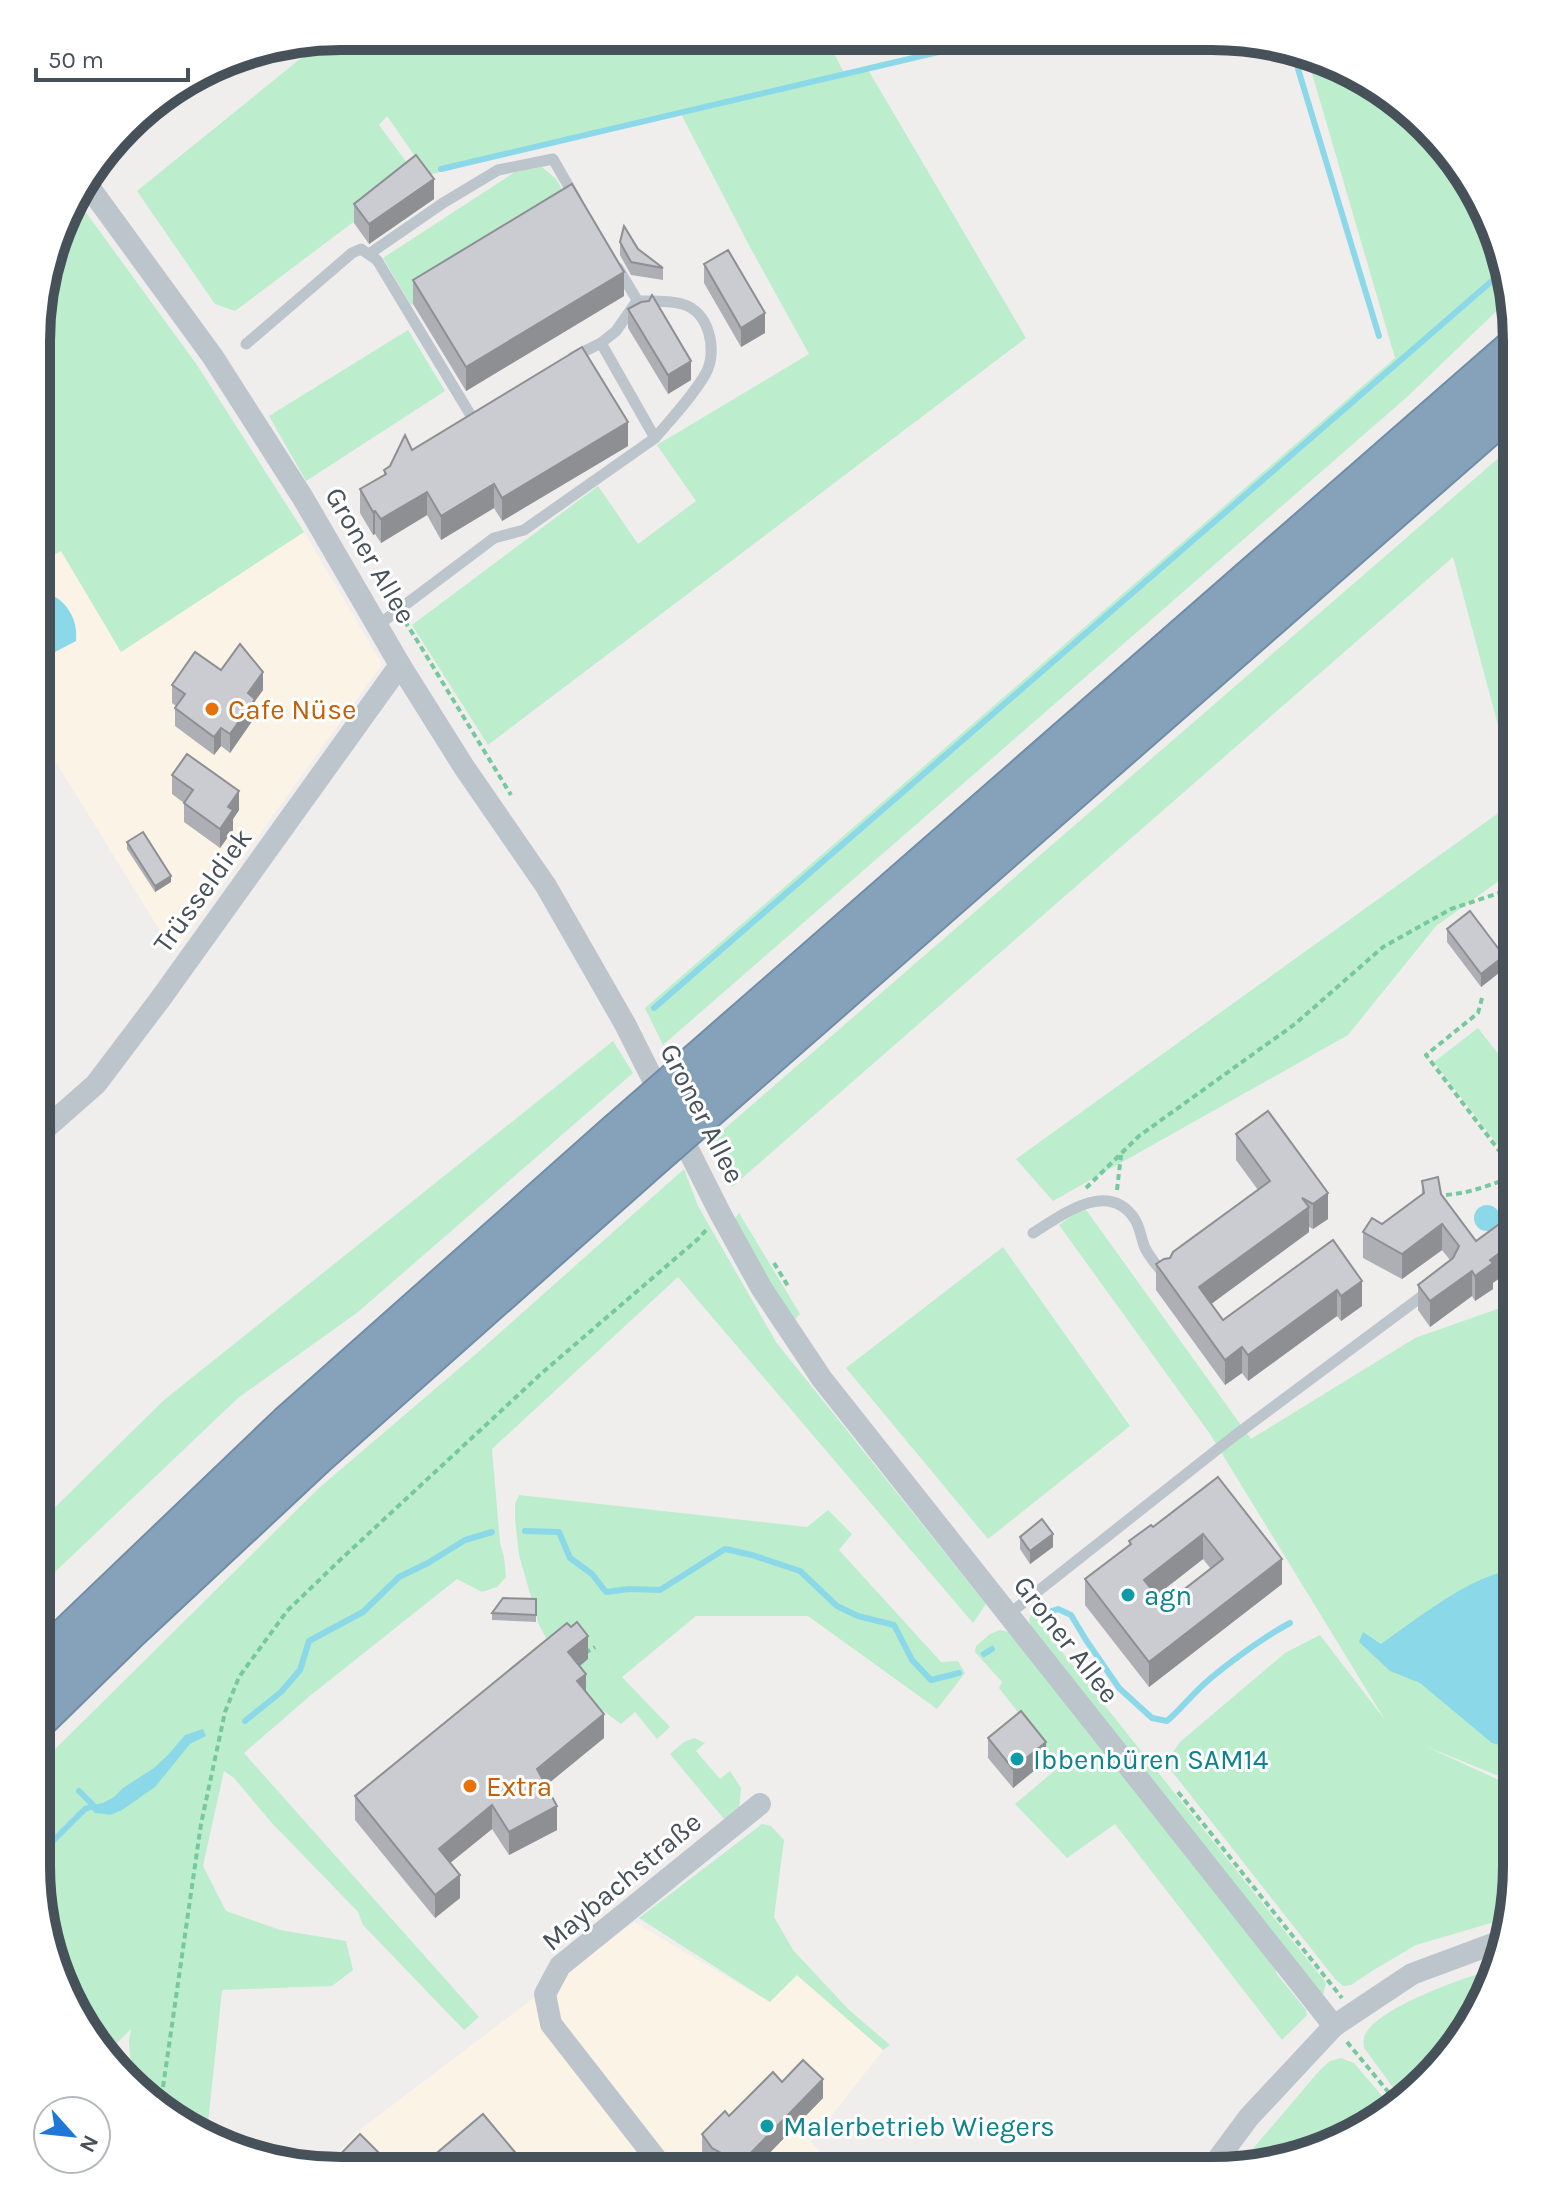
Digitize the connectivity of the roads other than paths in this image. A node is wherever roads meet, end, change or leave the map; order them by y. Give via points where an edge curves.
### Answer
1 (92, 191) edge
2 (583, 211) edge
3 (369, 254) junction
4 (614, 262) edge
5 (637, 301) junction
6 (644, 313) edge
7 (601, 343) junction
8 (246, 344) dead end
9 (567, 361) edge
10 (1503, 362) edge
11 (1503, 410) edge
12 (486, 411) edge
13 (473, 419) junction
14 (461, 426) edge
15 (655, 438) junction
16 (377, 626) junction
17 (400, 665) junction
18 (708, 1080) junction
19 (50, 1125) edge
20 (629, 1150) junction
21 (1033, 1233) dead end
22 (1165, 1276) edge
23 (1439, 1284) edge
24 (1009, 1614) junction
25 (50, 1656) edge
26 (50, 1704) edge
27 (760, 1804) dead end
28 (1492, 1944) edge
29 (1343, 2020) junction
30 (655, 2157) edge
31 (1220, 2157) edge

1 - 16 street, Groner Allee via 213,357
2 - 3 lane via 553,159 511,167 456,195
3 - 8 lane via 361,249 352,253
3 - 13 lane
4 - 5 lane
5 - 6 lane
5 - 7 lane
5 - 15 lane via 684,304 708,329 711,347 707,371
7 - 9 lane
7 - 15 lane
10 - 18 highway
11 - 18 highway
12 - 13 lane
13 - 14 lane
15 - 16 lane via 524,530 494,538
16 - 17 street, Groner Allee
17 - 19 street, Trüsseldiek via 96,1084
17 - 24 street, Groner Allee via 546,886 625,1024 762,1289 814,1369
18 - 20 highway, bridge
20 - 25 highway via 290,1426
20 - 26 highway
21 - 22 lane via 1090,1201 1109,1201 1134,1218 1151,1259
23 - 24 lane via 1233,1437
24 - 29 street, Groner Allee
27 - 30 street, Maybachstraße via 560,1966 545,1994 551,2024
28 - 29 street via 1412,1974
29 - 31 street via 1249,2117

